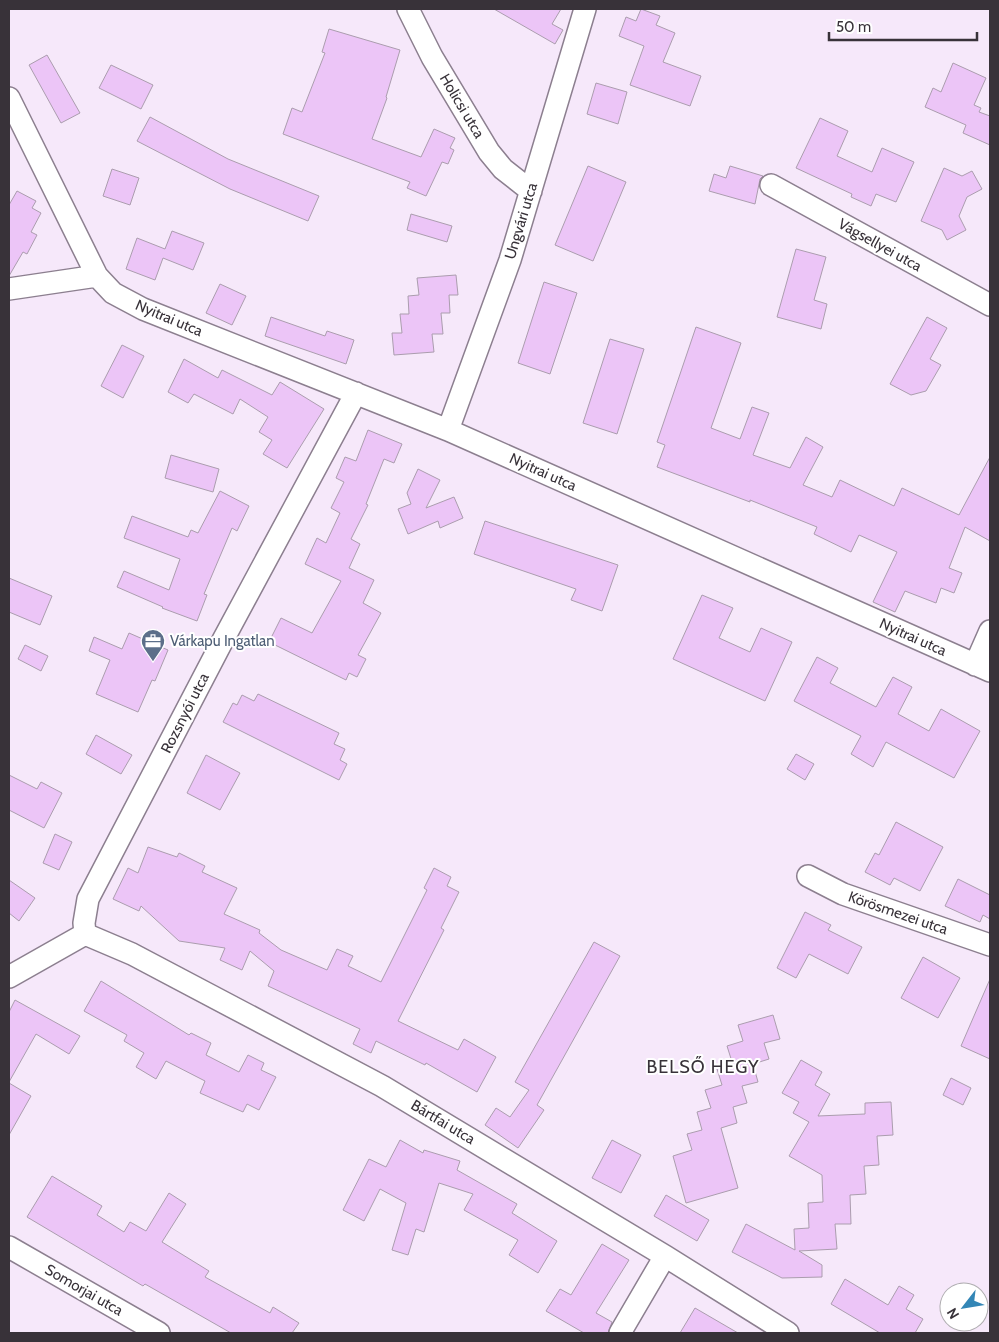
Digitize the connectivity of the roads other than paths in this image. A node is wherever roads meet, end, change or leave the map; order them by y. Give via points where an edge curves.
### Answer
1 (408, 9) edge
2 (585, 9) edge
3 (9, 98) edge
4 (771, 185) dead end
5 (531, 191) junction
6 (97, 276) junction
7 (9, 289) edge
8 (990, 305) edge
9 (356, 393) junction
10 (448, 430) junction
11 (990, 631) edge
12 (983, 668) edge
13 (808, 876) dead end
14 (85, 934) junction
15 (990, 945) edge
16 (9, 977) edge
17 (9, 1247) edge
18 (665, 1256) junction
19 (152, 1331) edge
20 (620, 1333) edge
21 (788, 1333) edge

1 - 5 street, Holicsi utca via 432,57 489,152
2 - 5 street, Ungvári utca
3 - 6 street, Nyitrai utca
4 - 8 street, Vágsellyei utca
5 - 10 street, Ungvári utca via 484,334
6 - 7 street
6 - 9 street, Nyitrai utca via 113,293 143,309
9 - 10 street, Nyitrai utca
9 - 14 street, Rozsnyói utca via 88,899
10 - 12 street, Nyitrai utca
11 - 12 street
13 - 15 street, Körösmezei utca via 843,894
14 - 16 street
14 - 18 street, Bártfai utca via 132,954 382,1086
17 - 19 street, Somorjai utca
18 - 20 street
18 - 21 street, Bártfai utca

